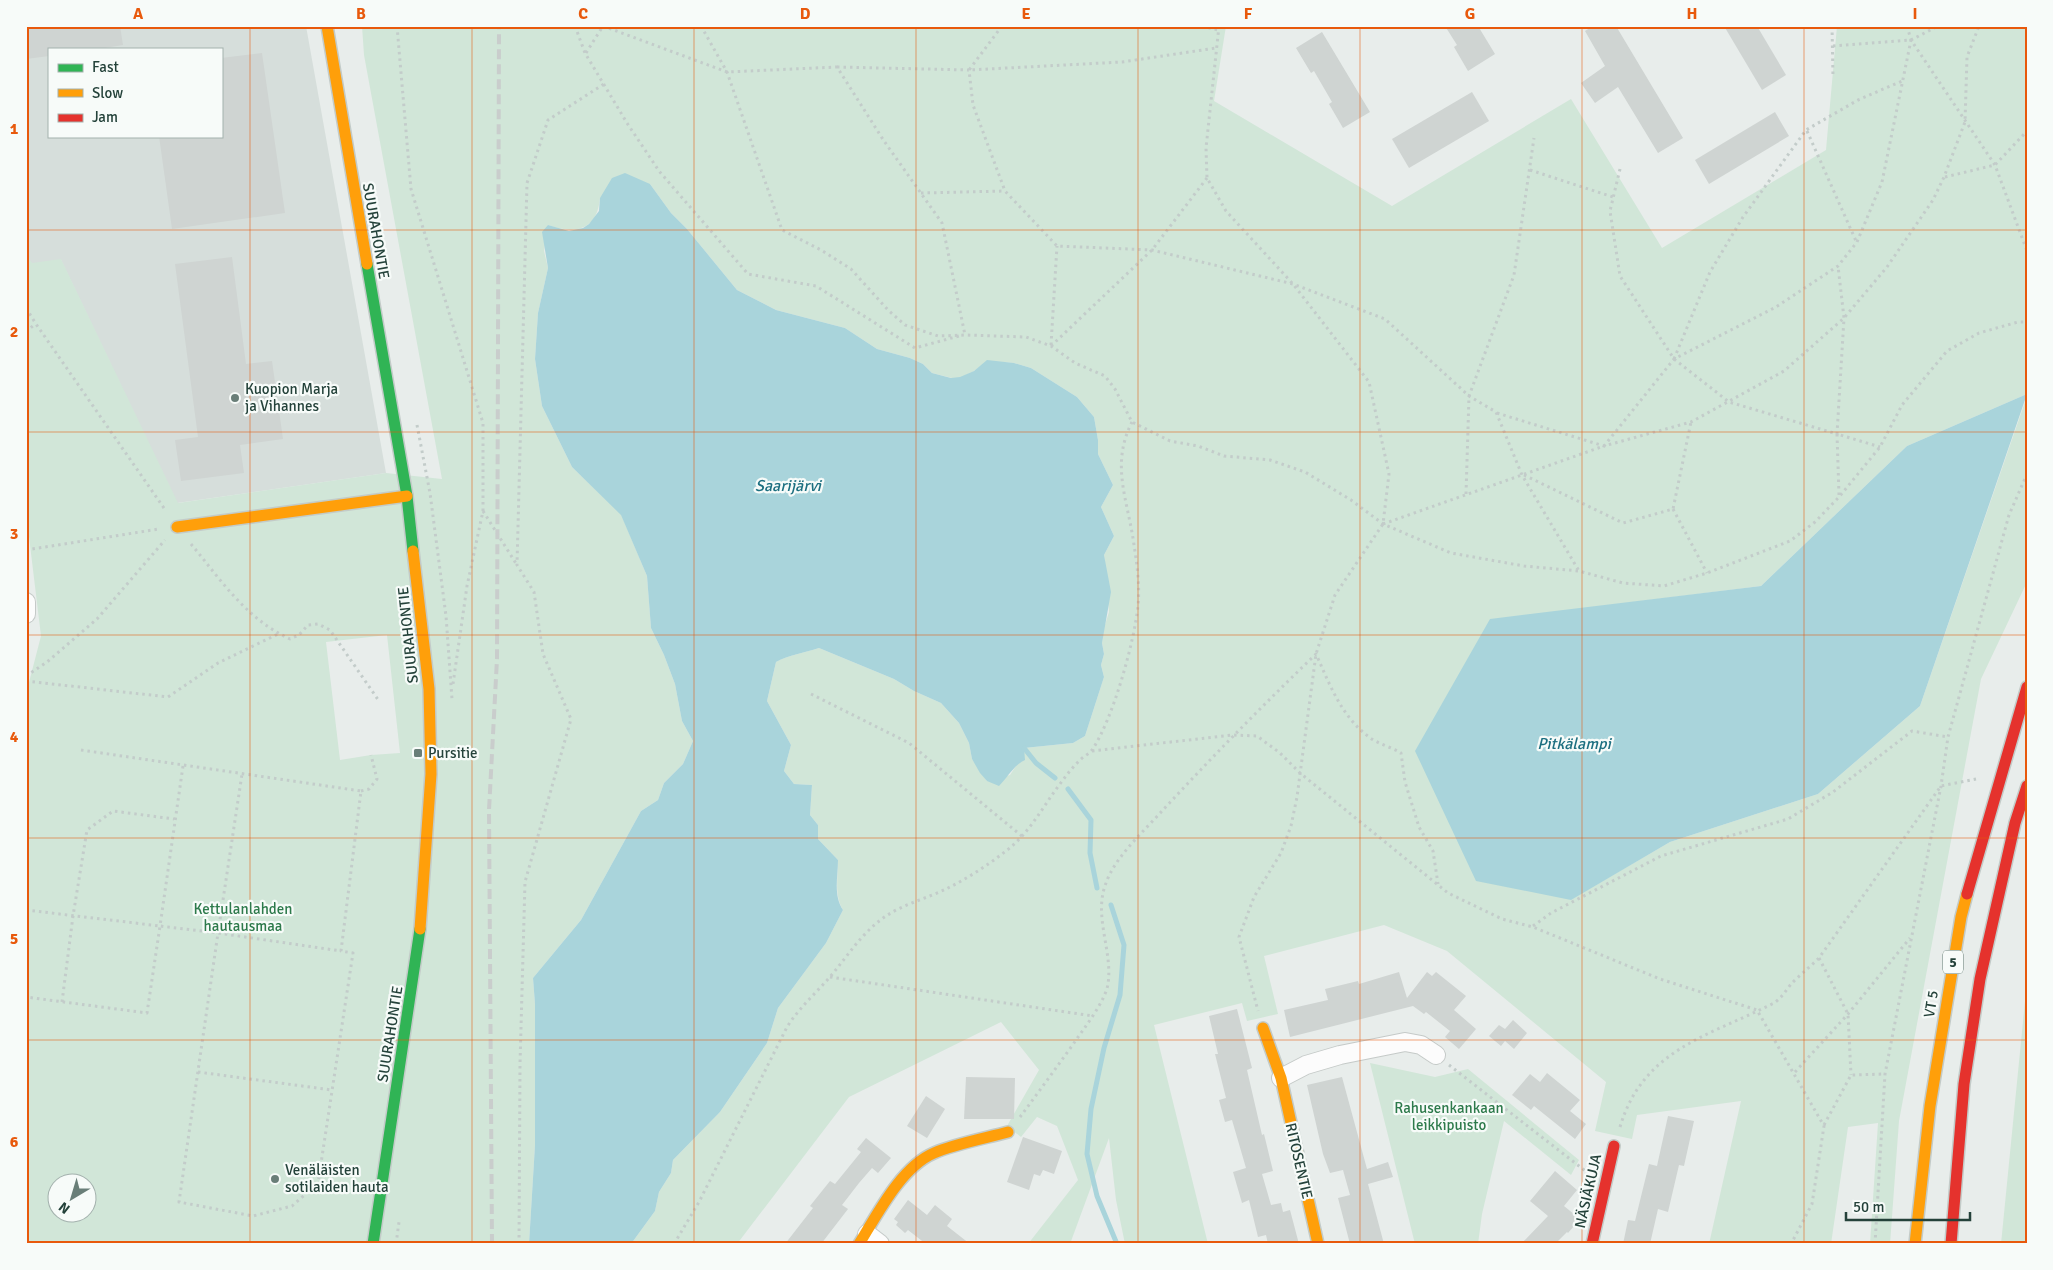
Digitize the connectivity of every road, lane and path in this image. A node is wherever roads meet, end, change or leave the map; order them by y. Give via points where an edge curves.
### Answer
1 (327, 26) edge
2 (397, 26) edge
3 (575, 26) edge
4 (603, 26) edge
5 (701, 26) edge
6 (1002, 26) edge
7 (1202, 26) edge
8 (1832, 26) edge
9 (1907, 26) edge
10 (1938, 26) edge
11 (1979, 26) edge
12 (1218, 28) edge
13 (1911, 40) junction
14 (1833, 46) junction
15 (1216, 48) junction
16 (585, 53) junction
17 (837, 68) junction
18 (969, 70) junction
19 (727, 72) junction
20 (1833, 77) dead end
21 (1902, 80) junction
22 (604, 84) junction
23 (1965, 122) junction
24 (1806, 130) junction
25 (2027, 131) edge
26 (1534, 138) dead end
27 (1995, 165) junction
28 (1620, 169) dead end
29 (1530, 170) junction
30 (1944, 177) junction
31 (1207, 178) junction
32 (1005, 191) junction
33 (921, 193) junction
34 (1613, 197) junction
35 (1856, 242) junction
36 (1058, 246) junction
37 (1152, 250) junction
38 (2027, 251) edge
39 (1838, 266) junction
40 (1293, 284) junction
41 (1844, 318) junction
42 (2027, 322) edge
43 (36, 324) dead end
44 (26, 332) edge
45 (966, 335) junction
46 (1051, 346) junction
47 (1674, 359) junction
48 (1469, 396) junction
49 (1729, 402) junction
50 (1496, 412) junction
51 (1132, 422) junction
52 (1692, 422) junction
53 (1836, 434) junction
54 (1604, 446) junction
55 (1880, 447) junction
56 (1522, 474) junction
57 (2027, 474) edge
58 (1466, 494) junction
59 (407, 496) junction
60 (1839, 496) junction
61 (1673, 510) junction
62 (484, 511) junction
63 (1383, 524) junction
64 (177, 527) junction
65 (26, 550) edge
66 (517, 565) junction
67 (1579, 571) junction
68 (1707, 574) junction
69 (26, 602) edge
70 (26, 614) edge
71 (279, 634) dead end
72 (1316, 654) junction
73 (26, 676) edge
74 (26, 680) edge
75 (2027, 687) edge
76 (452, 691) dead end
77 (811, 694) dead end
78 (1232, 736) junction
79 (1948, 737) junction
80 (81, 750) dead end
81 (1091, 751) junction
82 (371, 755) dead end
83 (183, 766) junction
84 (1300, 773) junction
85 (242, 774) junction
86 (1976, 780) dead end
87 (1941, 786) junction
88 (2027, 786) edge
89 (361, 791) junction
90 (174, 819) junction
91 (1023, 837) junction
92 (1438, 884) junction
93 (26, 910) edge
94 (73, 916) junction
95 (160, 926) junction
96 (1533, 927) junction
97 (218, 932) junction
98 (1911, 937) junction
99 (341, 951) junction
100 (1819, 958) junction
101 (830, 977) junction
102 (26, 997) edge
103 (62, 1002) junction
104 (1757, 1010) junction
105 (1848, 1014) junction
106 (1093, 1016) junction
107 (1263, 1028) joint
108 (1436, 1055) joint
109 (198, 1072) junction
110 (1794, 1072) junction
111 (1885, 1074) junction
112 (1851, 1075) junction
113 (1281, 1078) junction
114 (332, 1090) junction
115 (1824, 1126) junction
116 (1008, 1132) joint
117 (1614, 1146) joint
118 (1604, 1185) junction
119 (869, 1241) edge
120 (373, 1244) edge
121 (519, 1244) edge
122 (674, 1244) edge
123 (1318, 1244) edge
124 (1592, 1244) edge
125 (1791, 1244) edge
126 (1875, 1244) edge
127 (1915, 1244) edge
128 (1951, 1244) edge

1 - 59 main road, SUURAHONTIE
2 - 62 path via 411,189 483,423
3 - 16 path
4 - 16 path
4 - 19 path
5 - 19 path
6 - 18 path
7 - 12 path
8 - 14 path
9 - 13 path
10 - 13 path
11 - 23 path via 1967,57
12 - 15 path
13 - 14 path
13 - 21 path
13 - 23 path
14 - 20 path
15 - 18 path via 1122,62
15 - 31 path via 1206,148
16 - 22 path
17 - 18 path
17 - 19 path
17 - 33 path
18 - 32 path via 973,105
19 - 45 path via 782,230 851,269 905,324 938,336
21 - 24 path via 1858,100
21 - 35 path via 1882,182
22 - 45 path via 659,171 748,274 816,286 915,348
22 - 66 path via 548,120 526,183
23 - 27 path
23 - 30 path
24 - 35 path
24 - 47 path via 1743,217 1710,272
25 - 27 path
26 - 29 path
27 - 30 path
27 - 38 path
28 - 34 path
29 - 34 path
29 - 48 path via 1514,275
30 - 41 path via 1933,200 1887,267
31 - 37 path
31 - 40 path via 1226,211
32 - 33 path
32 - 36 path
33 - 45 path via 942,223
34 - 47 path via 1610,211 1620,276
35 - 39 path
36 - 37 path
36 - 46 path
37 - 40 path
37 - 46 path
39 - 41 path
39 - 47 path via 1776,307
40 - 48 path via 1384,319
40 - 63 path via 1370,382 1389,474
41 - 49 path via 1784,371
41 - 53 path
42 - 55 path via 1979,333 1947,351 1902,405
43 - 44 path
45 - 46 path via 1026,337
46 - 51 path via 1075,363 1105,376
47 - 49 path
47 - 54 path
48 - 50 path
48 - 58 path
49 - 52 path
49 - 53 path
50 - 54 path
50 - 56 path
51 - 63 path via 1170,441 1198,446 1224,456 1270,460 1305,472
51 - 81 path via 1126,433 1120,465 1134,544 1138,604 1110,714
52 - 54 path
52 - 61 path
53 - 55 path
53 - 60 path
54 - 56 path
55 - 60 path
56 - 58 path
56 - 61 path via 1623,523
56 - 67 path
57 - 79 path via 2009,515
58 - 63 path
59 - 64 main road
59 - 120 main road, SUURAHONTIE via 429,689 431,774 420,933
60 - 68 path via 1816,522 1790,541
61 - 68 path
62 - 66 path
62 - 76 path via 467,586
63 - 67 path via 1451,553 1524,566
63 - 72 path via 1335,595
64 - 65 path
64 - 73 path via 97,619
66 - 121 path via 534,592 543,654 572,719 525,882
67 - 68 path via 1623,583 1664,586
69 - 70 street
71 - 74 path via 218,662 168,697
72 - 78 path
72 - 84 path
72 - 92 path via 1340,706 1354,724 1370,738 1401,753 1405,782 1419,827 1433,850
75 - 127 main road, VT 5 / 5 via 1961,917 1930,1106
77 - 91 path via 909,743
78 - 81 path
78 - 84 path via 1257,736
78 - 106 path via 1142,833 1117,863 1106,883 1102,902 1109,962 1108,986
79 - 87 path
79 - 96 path via 1912,731 1833,792 1788,819 1661,856 1551,913
80 - 83 path
81 - 91 path via 1064,778
82 - 89 path via 377,779
83 - 85 path
83 - 90 path
84 - 92 path
84 - 107 path via 1298,797 1281,853 1254,897 1239,937
85 - 89 path
85 - 97 path
86 - 87 path
87 - 98 path
87 - 100 path
88 - 128 main road, 5 via 2015,823 1980,979 1964,1084
89 - 99 path
90 - 94 path via 113,811 88,830
90 - 95 path
91 - 101 path via 980,870 878,922 860,937
92 - 96 path via 1502,919
93 - 94 path
94 - 95 path
94 - 103 path
95 - 97 path
95 - 103 path via 147,1013
96 - 104 path via 1660,979
97 - 99 path
97 - 109 path
98 - 105 path
98 - 111 path
99 - 114 path via 353,953
100 - 104 path via 1775,1003
100 - 105 path
101 - 106 path
101 - 122 path via 787,1027 704,1193
102 - 103 path
104 - 110 path
104 - 117 path via 1707,1033 1671,1054 1655,1068 1632,1098
105 - 110 path
105 - 112 path
106 - 116 path
107 - 113 main road, RITOSENTIE
108 - 113 street via 1422,1045 1405,1042 1340,1055 1306,1065
108 - 118 path
109 - 114 path
109 - 114 path via 179,1202 253,1216 292,1206 318,1182
110 - 115 path
111 - 112 path
111 - 126 path
112 - 115 path
113 - 123 main road, RITOSENTIE
115 - 125 path via 1812,1204
116 - 119 main road via 933,1153 911,1169 884,1203
117 - 118 main road, NÄSIÄKUJA
118 - 124 main road, NÄSIÄKUJA

